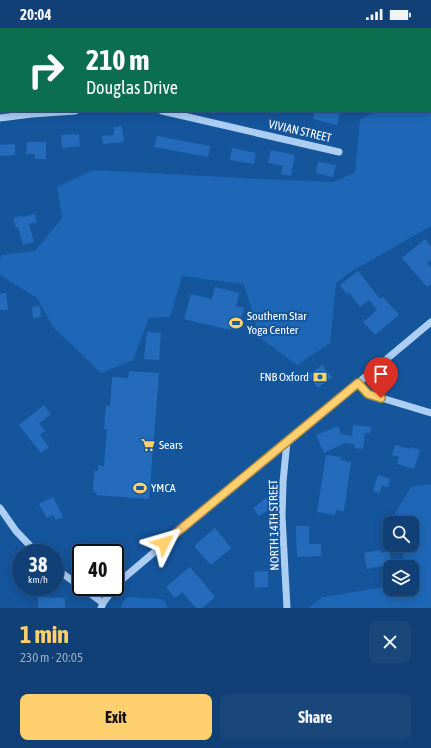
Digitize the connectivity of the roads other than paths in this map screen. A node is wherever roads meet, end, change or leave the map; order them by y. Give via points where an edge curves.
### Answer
1 (61, 112) edge
2 (166, 112) edge
3 (0, 118) edge
4 (339, 152) dead end
5 (431, 322) edge
6 (358, 383) junction
7 (431, 413) edge
8 (288, 441) junction
9 (0, 508) edge
10 (28, 544) edge
11 (64, 575) edge
12 (102, 605) edge
13 (287, 608) edge

1 - 3 street
2 - 4 street, VIVIAN STREET
5 - 6 street
6 - 7 street via 368,394
6 - 8 street
8 - 12 street via 119,582
8 - 13 street, NORTH 14TH STREET via 282,516
9 - 10 street
11 - 12 street

